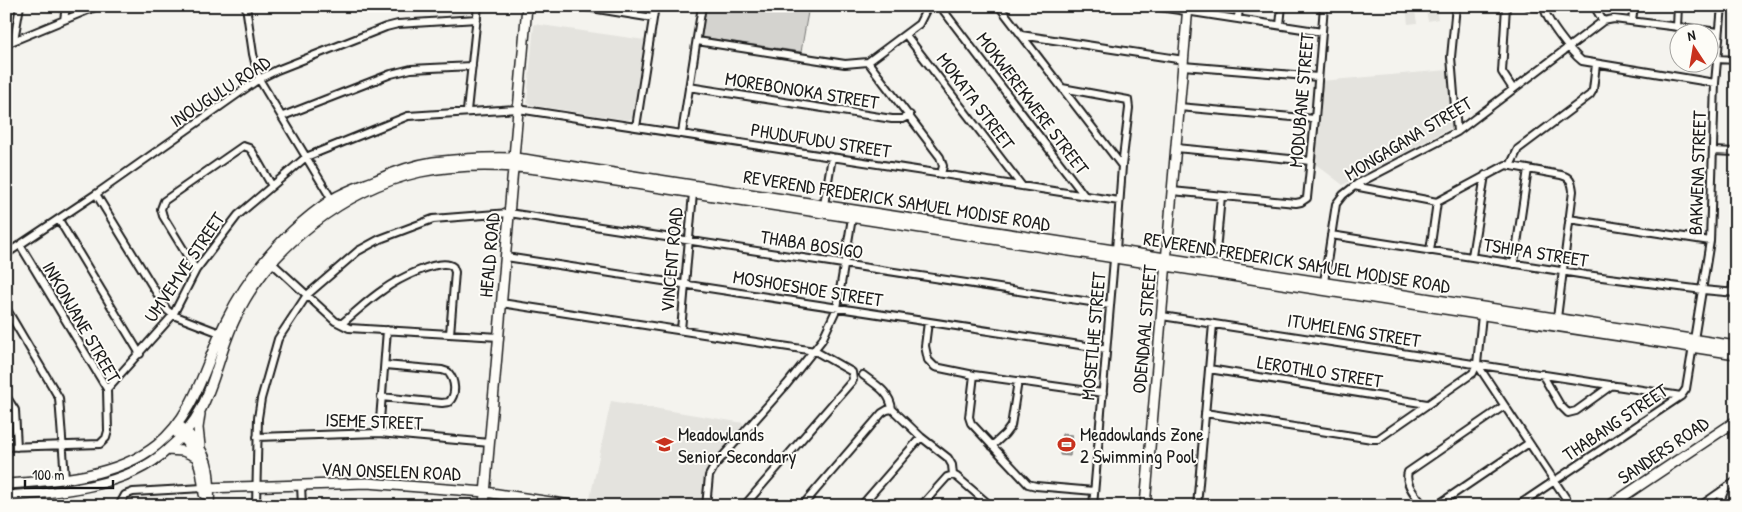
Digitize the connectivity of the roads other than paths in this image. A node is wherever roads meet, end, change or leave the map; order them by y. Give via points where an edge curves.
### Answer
1 (20, 6) edge
2 (66, 6) edge
3 (98, 6) edge
4 (246, 6) edge
5 (478, 6) edge
6 (527, 6) edge
7 (579, 6) edge
8 (655, 6) edge
9 (702, 6) edge
10 (928, 6) edge
11 (940, 6) edge
12 (999, 6) edge
13 (1153, 6) edge
14 (1239, 6) edge
15 (1282, 6) edge
16 (1324, 6) edge
17 (1456, 6) edge
18 (1506, 6) edge
19 (1528, 6) edge
20 (1594, 6) edge
21 (1634, 6) edge
22 (1678, 6) edge
23 (1722, 6) edge
24 (1544, 7) edge
25 (611, 9) edge
26 (1188, 9) edge
27 (653, 18) junction
28 (477, 19) junction
29 (64, 20) junction
30 (1238, 20) junction
31 (1603, 21) junction
32 (1632, 21) junction
33 (1677, 22) edge
34 (1720, 23) edge
35 (1280, 25) junction
36 (1670, 26) edge
37 (1322, 32) junction
38 (906, 35) junction
39 (1021, 36) junction
40 (14, 40) junction
41 (697, 41) junction
42 (6, 44) edge
43 (1569, 47) junction
44 (1720, 59) edge
45 (1736, 60) edge
46 (868, 62) junction
47 (1184, 63) junction
48 (1596, 64) junction
49 (472, 66) junction
50 (1716, 72) edge
51 (1318, 77) junction
52 (259, 79) junction
53 (1715, 83) junction
54 (689, 87) junction
55 (1062, 88) junction
56 (1513, 89) junction
57 (1179, 107) junction
58 (518, 109) junction
59 (467, 111) junction
60 (910, 115) junction
61 (283, 116) junction
62 (1315, 119) junction
63 (636, 126) junction
64 (1457, 132) junction
65 (682, 134) junction
66 (1176, 148) junction
67 (1713, 151) junction
68 (1736, 152) edge
69 (306, 157) junction
70 (832, 157) junction
71 (1311, 161) junction
72 (513, 162) junction
73 (1122, 166) junction
74 (1510, 166) junction
75 (1528, 169) junction
76 (941, 174) junction
77 (1485, 175) junction
78 (272, 186) junction
79 (1022, 186) junction
80 (1354, 186) junction
81 (1172, 191) junction
82 (693, 193) junction
83 (96, 194) junction
84 (1084, 195) junction
85 (1221, 196) junction
86 (332, 200) junction
87 (1119, 201) junction
88 (1437, 202) junction
89 (824, 206) junction
90 (509, 214) junction
91 (852, 218) junction
92 (1569, 219) junction
93 (58, 220) junction
94 (1332, 236) junction
95 (689, 240) junction
96 (1710, 241) junction
97 (20, 245) junction
98 (1736, 250) edge
99 (1430, 251) junction
100 (1216, 252) dead end
101 (6, 254) edge
102 (1115, 254) junction
103 (506, 256) junction
104 (1472, 256) junction
105 (1166, 262) junction
106 (272, 263) junction
107 (844, 264) junction
108 (1514, 264) junction
109 (196, 270) junction
110 (1562, 272) junction
111 (1324, 282) junction
112 (685, 285) junction
113 (1703, 290) junction
114 (1734, 293) edge
115 (307, 295) junction
116 (501, 303) junction
117 (1110, 305) junction
118 (837, 308) junction
119 (7, 310) edge
120 (173, 315) junction
121 (1482, 315) junction
122 (1162, 316) junction
123 (1557, 318) junction
124 (928, 322) junction
125 (341, 324) junction
126 (1213, 324) junction
127 (387, 330) junction
128 (681, 330) junction
129 (220, 333) junction
130 (450, 334) junction
131 (499, 337) junction
132 (1695, 344) junction
133 (1736, 346) edge
134 (1106, 349) junction
135 (815, 351) junction
136 (140, 354) junction
137 (1736, 354) edge
138 (1477, 364) junction
139 (385, 365) junction
140 (1209, 369) junction
141 (1542, 374) junction
142 (863, 375) dead end
143 (974, 375) junction
144 (1018, 381) junction
145 (1612, 385) junction
146 (107, 389) junction
147 (1103, 393) junction
148 (1681, 396) junction
149 (381, 397) junction
150 (7, 398) edge
151 (1427, 404) junction
152 (1504, 406) junction
153 (892, 409) junction
154 (200, 411) junction
155 (1205, 413) junction
156 (1736, 421) edge
157 (175, 427) junction
158 (183, 433) junction
159 (378, 433) junction
160 (257, 437) junction
161 (921, 437) junction
162 (490, 443) junction
163 (1529, 443) junction
164 (62, 446) junction
165 (992, 446) junction
166 (17, 447) junction
167 (200, 447) junction
168 (6, 448) edge
169 (167, 450) junction
170 (198, 457) junction
171 (953, 475) junction
172 (64, 478) junction
173 (1555, 481) junction
174 (1736, 481) edge
175 (6, 484) edge
176 (301, 484) junction
177 (256, 486) junction
178 (207, 488) junction
179 (1726, 488) junction
180 (1094, 491) junction
181 (485, 492) junction
182 (6, 496) edge
183 (983, 499) junction
184 (119, 506) edge
185 (204, 506) edge
186 (209, 506) edge
187 (256, 506) edge
188 (302, 506) edge
189 (484, 506) edge
190 (577, 506) edge
191 (706, 506) edge
192 (744, 506) edge
193 (802, 506) edge
194 (861, 506) edge
195 (921, 506) edge
196 (977, 506) edge
197 (991, 506) edge
198 (1093, 506) edge
199 (1145, 506) edge
200 (1197, 506) edge
201 (1425, 506) edge
202 (1436, 506) edge
203 (1517, 506) edge
204 (1571, 506) edge
205 (1609, 506) edge
206 (1700, 506) edge
207 (1718, 506) edge

1 - 40 street
2 - 29 street
3 - 29 street
4 - 52 street via 252,54
5 - 28 street
6 - 58 main road, HEALD ROAD
7 - 25 street
8 - 27 street
9 - 41 street
10 - 38 street via 922,21
11 - 84 street, MOKWEREKWERE STREET
12 - 39 street
13 - 26 street
14 - 30 street
15 - 35 street
16 - 37 street, MODUBANE STREET
17 - 64 street via 1451,58
18 - 56 street via 1502,72
19 - 24 street
20 - 31 street
21 - 32 street
22 - 33 street
23 - 34 street, BAKWENA STREET
24 - 43 street
25 - 27 street
26 - 30 street
26 - 47 main road, ODENDAAL STREET
27 - 63 street
28 - 49 street
28 - 52 street, INOUGULU ROAD via 386,27
29 - 40 street
30 - 35 street
31 - 32 street
31 - 43 street, MONGAGANA STREET
32 - 36 street
35 - 37 street
37 - 51 street, MODUBANE STREET
38 - 46 street
38 - 79 street, MOKATA STREET
39 - 47 street
39 - 55 street
40 - 42 street
41 - 46 street via 845,64
41 - 54 street
43 - 48 street via 1582,61
43 - 56 street, MONGAGANA STREET
44 - 45 street
46 - 60 street
47 - 51 street
47 - 57 main road, ODENDAAL STREET
48 - 53 street
48 - 74 street via 1590,95 1518,149
49 - 59 street
49 - 61 street via 411,69 391,74
50 - 53 street, BAKWENA STREET
51 - 62 street, MODUBANE STREET
52 - 61 street
52 - 83 street, INOUGULU ROAD
53 - 67 street, BAKWENA STREET
54 - 60 street, MOREBONOKA STREET via 892,119
54 - 65 street
55 - 73 street
55 - 73 street, MOSETLHE STREET via 1128,100
56 - 64 street, MONGAGANA STREET
57 - 62 street
57 - 66 main road, ODENDAAL STREET
58 - 59 street, UMVEMVE STREET
58 - 63 street, PHUDUFUDU STREET
58 - 72 main road, HEALD ROAD
59 - 69 street, UMVEMVE STREET via 400,118
60 - 76 street via 940,157
61 - 69 street
62 - 71 street, MODUBANE STREET
63 - 65 street, PHUDUFUDU STREET
64 - 80 street, MONGAGANA STREET
65 - 70 street, PHUDUFUDU STREET
66 - 71 street
66 - 81 main road, ODENDAAL STREET
67 - 68 street
67 - 96 street, BAKWENA STREET
69 - 78 street, UMVEMVE STREET
69 - 86 street
70 - 76 street, PHUDUFUDU STREET
70 - 89 street
71 - 85 street, MODUBANE STREET via 1308,197 1303,201
72 - 82 main road, REVEREND FREDERICK SAMUEL MODISE ROAD
72 - 86 main road, REVEREND FREDERICK SAMUEL MODISE ROAD via 459,160 424,164
72 - 89 main road, REVEREND FREDERICK SAMUEL MODISE ROAD
72 - 90 main road, HEALD ROAD
72 - 106 main road, REVEREND FREDERICK SAMUEL MODISE ROAD via 430,171 388,183 332,210
73 - 87 street, MOSETLHE STREET
74 - 75 street
74 - 77 street
75 - 92 street via 1569,178 1573,191
75 - 108 street
76 - 79 street, PHUDUFUDU STREET
77 - 88 street
77 - 104 street
78 - 109 street, UMVEMVE STREET via 234,220
78 - 109 street via 252,151 243,146 164,201 163,216
79 - 84 street, PHUDUFUDU STREET
80 - 88 street
80 - 94 street, MONGAGANA STREET via 1336,204
81 - 85 street
81 - 105 main road, ODENDAAL STREET
82 - 91 main road, REVEREND FREDERICK SAMUEL MODISE ROAD
82 - 95 street, VINCENT ROAD
83 - 93 street, INOUGULU ROAD
83 - 120 street
84 - 87 street, PHUDUFUDU STREET
85 - 100 street
86 - 129 main road, REVEREND FREDERICK SAMUEL MODISE ROAD via 292,232 259,266 241,291
87 - 102 street, MOSETLHE STREET
88 - 99 street
89 - 102 main road, REVEREND FREDERICK SAMUEL MODISE ROAD
90 - 95 street, THABA BOSIGO
90 - 103 main road, HEALD ROAD
90 - 115 street, THABA BOSIGO via 433,219 380,239 358,251
91 - 102 main road, REVEREND FREDERICK SAMUEL MODISE ROAD
91 - 107 street
92 - 96 street
92 - 110 street
93 - 97 street, INOUGULU ROAD
93 - 136 street
94 - 99 street, TSHIPA STREET
94 - 111 street, MONGAGANA STREET
95 - 107 street, THABA BOSIGO
95 - 112 street, VINCENT ROAD
96 - 113 street, BAKWENA STREET
97 - 101 street, INOUGULU ROAD
97 - 146 street, INKONJANE STREET
98 - 114 street
99 - 104 street, TSHIPA STREET
102 - 105 main road, REVEREND FREDERICK SAMUEL MODISE ROAD
102 - 117 street, MOSETLHE STREET
103 - 112 street, MOSHOESHOE STREET
103 - 116 main road, HEALD ROAD
104 - 108 street, TSHIPA STREET
105 - 111 main road, REVEREND FREDERICK SAMUEL MODISE ROAD
105 - 121 main road, REVEREND FREDERICK SAMUEL MODISE ROAD
105 - 122 main road, ODENDAAL STREET
106 - 115 street
106 - 154 main road, REVEREND FREDERICK SAMUEL MODISE ROAD via 236,315
107 - 117 street, THABA BOSIGO
107 - 118 street
108 - 110 street, TSHIPA STREET
109 - 120 street, UMVEMVE STREET
110 - 113 street, TSHIPA STREET
110 - 123 street
111 - 123 main road, REVEREND FREDERICK SAMUEL MODISE ROAD
112 - 118 street, MOSHOESHOE STREET
112 - 128 street, VINCENT ROAD
113 - 114 street, TSHIPA STREET
113 - 132 street, BAKWENA STREET
115 - 125 street
115 - 160 street, THABA BOSIGO via 278,339 261,399
116 - 128 street
116 - 131 main road, HEALD ROAD
117 - 134 street, MOSETLHE STREET
118 - 124 street, MOSHOESHOE STREET
118 - 135 street
119 - 164 street via 57,393
120 - 129 street
120 - 136 street, UMVEMVE STREET
121 - 132 main road, REVEREND FREDERICK SAMUEL MODISE ROAD
121 - 138 street
122 - 126 street, ITUMELENG STREET
122 - 199 main road, ODENDAAL STREET
123 - 132 main road, REVEREND FREDERICK SAMUEL MODISE ROAD
124 - 134 street, MOSHOESHOE STREET
124 - 143 street via 925,346 931,364 939,369
125 - 127 street via 349,328
125 - 130 street via 394,283 446,263 455,272
126 - 138 street, ITUMELENG STREET
126 - 140 street
127 - 130 street
127 - 139 street
128 - 135 street
129 - 157 main road, REVEREND FREDERICK SAMUEL MODISE ROAD via 195,395
130 - 131 street
131 - 162 main road, HEALD ROAD
132 - 133 main road, REVEREND FREDERICK SAMUEL MODISE ROAD
132 - 137 main road, REVEREND FREDERICK SAMUEL MODISE ROAD
132 - 148 street, THABANG STREET via 1688,385
134 - 147 street, MOSETLHE STREET
135 - 191 street via 715,465 709,476
135 - 192 street via 852,372 853,380
136 - 146 street, UMVEMVE STREET
138 - 141 street, ITUMELENG STREET
138 - 151 street via 1471,375
138 - 152 street
139 - 149 street
139 - 149 street via 448,372 454,383 453,395 448,402 442,403
140 - 151 street, LEROTHLO STREET
140 - 155 street
141 - 145 street, ITUMELENG STREET
141 - 145 street via 1560,406 1568,413 1576,411
142 - 153 street via 884,390
143 - 144 street
143 - 165 street via 969,420
144 - 147 street
144 - 165 street via 1011,426
145 - 148 street, ITUMELENG STREET
146 - 164 street, INKONJANE STREET via 106,438 100,444
147 - 180 street, MOSETLHE STREET
148 - 173 street, THABANG STREET
149 - 159 street
150 - 166 street via 15,410
151 - 155 street via 1380,438 1372,439
152 - 163 street
152 - 201 street via 1409,471 1407,481
153 - 161 street
153 - 193 street via 882,413
154 - 158 main road, REVEREND FREDERICK SAMUEL MODISE ROAD
154 - 167 main road
155 - 200 street
156 - 205 main road, SANDERS ROAD
157 - 158 main road
157 - 172 main road, REVEREND FREDERICK SAMUEL MODISE ROAD via 149,451 121,466
158 - 167 main road
158 - 169 main road, REVEREND FREDERICK SAMUEL MODISE ROAD
158 - 170 main road
159 - 160 street, ISEME STREET
159 - 162 street, ISEME STREET
160 - 177 street, THABA BOSIGO
161 - 171 street via 948,458
161 - 194 street
162 - 181 main road, HEALD ROAD
163 - 173 street
163 - 202 street
164 - 166 street
164 - 172 street
165 - 180 street via 1032,486
166 - 168 street
167 - 178 main road via 208,468
169 - 170 main road via 183,451
169 - 182 main road, REVEREND FREDERICK SAMUEL MODISE ROAD via 142,468 110,481 51,493
170 - 178 main road
171 - 183 street
171 - 195 street via 947,477
172 - 175 main road, REVEREND FREDERICK SAMUEL MODISE ROAD
173 - 203 street, THABANG STREET
173 - 204 street
174 - 179 street
176 - 177 main road, VAN ONSELEN ROAD
176 - 181 main road, VAN ONSELEN ROAD via 367,483
176 - 188 street
177 - 178 main road, VAN ONSELEN ROAD
177 - 187 street, THABA BOSIGO
178 - 184 street via 133,492 125,495
178 - 185 main road
178 - 186 main road
179 - 206 street
179 - 207 street
180 - 198 street, MOSETLHE STREET
181 - 189 main road, HEALD ROAD
181 - 190 main road, VAN ONSELEN ROAD
183 - 196 street
183 - 197 street

